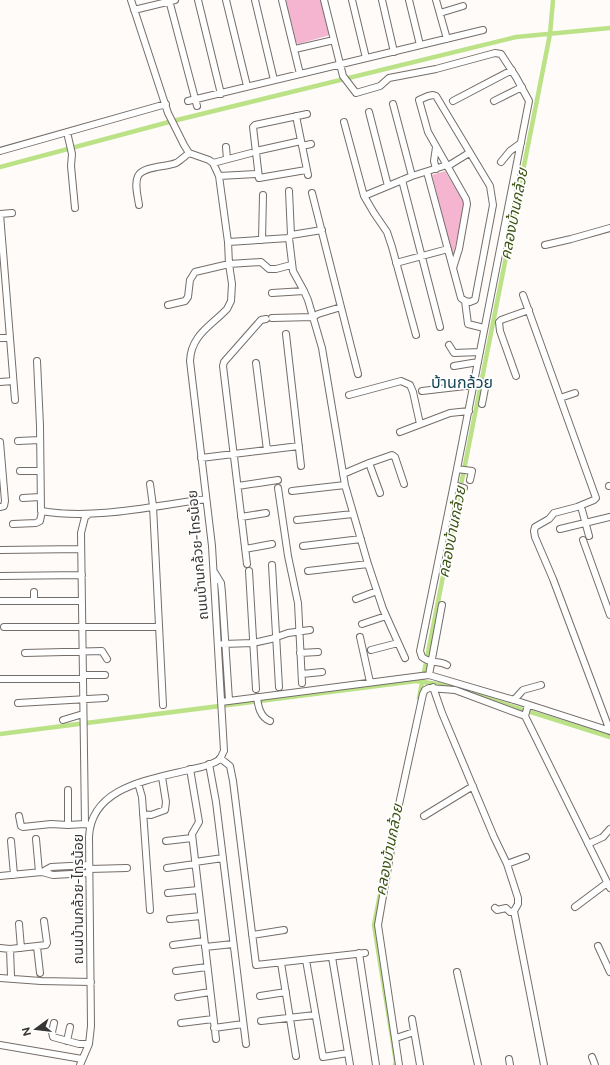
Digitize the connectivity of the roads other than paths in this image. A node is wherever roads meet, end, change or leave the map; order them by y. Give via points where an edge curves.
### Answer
1 (131, 0) edge
2 (198, 0) edge
3 (226, 0) edge
4 (255, 0) edge
5 (282, 0) edge
6 (324, 0) edge
7 (352, 0) edge
8 (382, 0) edge
9 (409, 0) edge
10 (436, 0) edge
11 (169, 1) edge
12 (463, 6) dead end
13 (134, 10) junction
14 (440, 13) junction
15 (483, 30) dead end
16 (447, 39) junction
17 (334, 40) junction
18 (420, 45) junction
19 (295, 49) junction
20 (394, 52) junction
21 (366, 58) junction
22 (340, 66) junction
23 (512, 70) junction
24 (300, 74) junction
25 (274, 80) junction
26 (247, 86) junction
27 (522, 87) junction
28 (221, 94) junction
29 (453, 101) dead end
30 (494, 102) dead end
31 (166, 104) junction
32 (393, 104) dead end
33 (369, 112) dead end
34 (307, 114) dead end
35 (296, 116) junction
36 (344, 122) dead end
37 (67, 132) junction
38 (302, 143) junction
39 (520, 143) junction
40 (311, 144) dead end
41 (226, 147) dead end
42 (436, 148) junction
43 (0, 151) edge
44 (253, 152) junction
45 (189, 153) junction
46 (469, 153) junction
47 (227, 159) junction
48 (501, 162) dead end
49 (213, 163) junction
50 (447, 166) junction
51 (436, 169) junction
52 (427, 172) junction
53 (258, 174) junction
54 (219, 176) junction
55 (412, 176) junction
56 (402, 180) junction
57 (388, 186) junction
58 (289, 191) dead end
59 (312, 193) dead end
60 (263, 195) dead end
61 (364, 196) junction
62 (139, 204) dead end
63 (75, 208) dead end
64 (12, 213) dead end
65 (610, 228) edge
66 (322, 230) junction
67 (290, 237) junction
68 (262, 240) junction
69 (228, 242) junction
70 (545, 244) dead end
71 (448, 250) junction
72 (422, 256) junction
73 (2, 258) edge
74 (396, 263) junction
75 (229, 264) junction
76 (291, 265) junction
77 (453, 268) junction
78 (304, 291) junction
79 (3, 292) edge
80 (272, 293) dead end
81 (523, 295) dead end
82 (465, 301) junction
83 (168, 305) dead end
84 (341, 307) junction
85 (529, 310) junction
86 (313, 318) junction
87 (440, 327) dead end
88 (484, 328) junction
89 (286, 334) dead end
90 (416, 335) dead end
91 (0, 338) edge
92 (10, 338) junction
93 (449, 345) dead end
94 (480, 352) junction
95 (37, 361) dead end
96 (478, 362) junction
97 (256, 363) dead end
98 (454, 366) dead end
99 (358, 374) dead end
100 (516, 376) dead end
101 (13, 381) junction
102 (0, 382) edge
103 (478, 382) junction
104 (422, 391) dead end
105 (575, 393) dead end
106 (349, 394) dead end
107 (560, 398) junction
108 (15, 400) dead end
109 (482, 404) dead end
110 (469, 412) junction
111 (420, 424) junction
112 (400, 432) dead end
113 (40, 440) junction
114 (18, 441) dead end
115 (0, 442) edge
116 (299, 446) junction
117 (267, 450) junction
118 (234, 454) junction
119 (201, 458) junction
120 (369, 463) junction
121 (1, 464) edge
122 (301, 466) dead end
123 (458, 469) junction
124 (20, 471) dead end
125 (40, 471) junction
126 (343, 474) junction
127 (278, 480) dead end
128 (470, 480) dead end
129 (150, 484) dead end
130 (404, 484) dead end
131 (345, 485) junction
132 (238, 486) junction
133 (278, 488) dead end
134 (292, 491) dead end
135 (380, 492) dead end
136 (40, 497) junction
137 (23, 498) dead end
138 (206, 499) junction
139 (153, 506) junction
140 (0, 507) edge
141 (582, 510) dead end
142 (42, 511) junction
143 (266, 513) dead end
144 (89, 514) junction
145 (353, 514) junction
146 (241, 517) junction
147 (610, 517) edge
148 (297, 520) dead end
149 (585, 523) junction
150 (14, 524) dead end
151 (560, 529) dead end
152 (589, 536) dead end
153 (360, 539) junction
154 (583, 540) dead end
155 (272, 544) dead end
156 (303, 546) dead end
157 (245, 549) junction
158 (0, 550) edge
159 (81, 550) junction
160 (247, 564) dead end
161 (272, 564) dead end
162 (368, 564) junction
163 (249, 571) dead end
164 (308, 571) dead end
165 (214, 572) junction
166 (82, 575) junction
167 (0, 576) edge
168 (377, 591) junction
169 (34, 592) dead end
170 (356, 599) dead end
171 (0, 601) edge
172 (34, 601) junction
173 (82, 601) junction
174 (442, 605) dead end
175 (610, 615) edge
176 (386, 616) junction
177 (362, 624) dead end
178 (4, 627) dead end
179 (83, 627) junction
180 (159, 627) junction
181 (310, 630) dead end
182 (299, 631) junction
183 (360, 637) dead end
184 (276, 638) junction
185 (253, 642) junction
186 (398, 643) junction
187 (217, 644) junction
188 (226, 644) junction
189 (371, 650) dead end
190 (83, 652) junction
191 (318, 652) dead end
192 (25, 653) dead end
193 (300, 653) junction
194 (107, 658) dead end
195 (405, 658) dead end
196 (430, 662) junction
197 (447, 665) dead end
198 (322, 672) dead end
199 (302, 674) junction
200 (105, 675) dead end
201 (425, 675) junction
202 (83, 677) junction
203 (0, 679) edge
204 (370, 682) junction
205 (302, 683) dead end
206 (540, 685) dead end
207 (279, 687) dead end
208 (433, 687) junction
209 (256, 689) dead end
210 (105, 698) dead end
211 (257, 698) junction
212 (83, 699) junction
213 (229, 700) junction
214 (514, 700) junction
215 (18, 703) dead end
216 (221, 704) junction
217 (163, 705) dead end
218 (527, 711) junction
219 (83, 714) junction
220 (63, 720) dead end
221 (270, 721) dead end
222 (610, 731) edge
223 (220, 758) junction
224 (209, 764) junction
225 (190, 769) junction
226 (162, 777) junction
227 (138, 783) junction
228 (472, 786) junction
229 (68, 790) dead end
230 (143, 814) junction
231 (19, 816) dead end
232 (424, 816) dead end
233 (68, 825) junction
234 (87, 825) junction
235 (610, 829) edge
236 (192, 838) junction
237 (36, 839) dead end
238 (10, 841) dead end
239 (166, 841) dead end
240 (588, 844) junction
241 (526, 856) dead end
242 (223, 858) junction
243 (195, 863) junction
244 (507, 864) junction
245 (127, 868) dead end
246 (167, 868) dead end
247 (89, 869) junction
248 (40, 872) junction
249 (14, 875) junction
250 (0, 876) edge
251 (608, 886) edge
252 (198, 890) junction
253 (168, 894) dead end
254 (575, 907) dead end
255 (495, 908) dead end
256 (150, 910) dead end
257 (514, 911) junction
258 (201, 916) junction
259 (170, 919) dead end
260 (44, 921) dead end
261 (19, 924) dead end
262 (284, 930) dead end
263 (252, 935) junction
264 (205, 944) junction
265 (233, 944) junction
266 (173, 945) dead end
267 (598, 946) dead end
268 (37, 947) junction
269 (0, 948) edge
270 (10, 948) junction
271 (21, 948) junction
272 (332, 956) junction
273 (306, 960) junction
274 (281, 963) junction
275 (207, 967) junction
276 (176, 971) dead end
277 (457, 972) dead end
278 (610, 972) edge
279 (40, 973) dead end
280 (11, 976) dead end
281 (0, 978) edge
282 (91, 982) junction
283 (210, 992) junction
284 (286, 992) junction
285 (260, 996) dead end
286 (178, 997) dead end
287 (315, 1015) junction
288 (290, 1017) junction
289 (213, 1018) junction
290 (412, 1019) dead end
291 (261, 1021) dead end
292 (54, 1023) dead end
293 (181, 1023) dead end
294 (243, 1024) junction
295 (70, 1027) dead end
296 (214, 1028) junction
297 (414, 1032) junction
298 (396, 1038) junction
299 (216, 1039) dead end
300 (67, 1041) junction
301 (89, 1044) junction
302 (246, 1044) dead end
303 (0, 1045) edge
304 (348, 1053) junction
305 (296, 1056) dead end
306 (592, 1057) dead end
307 (81, 1062) edge
308 (350, 1065) edge
309 (376, 1065) edge
310 (399, 1065) edge
311 (420, 1065) edge
312 (478, 1065) edge
313 (544, 1065) edge
314 (595, 1065) edge

1 - 13 street
2 - 28 street
3 - 26 street
4 - 25 street
5 - 19 street
6 - 17 street
7 - 21 street
8 - 20 street
9 - 18 street
10 - 14 street
11 - 13 street
11 - 28 street via 193,102
12 - 14 street
13 - 31 street
14 - 16 street
15 - 16 street
16 - 18 street
17 - 19 street
17 - 22 street
18 - 20 street
19 - 24 street
20 - 21 street
21 - 22 street
22 - 23 street via 352,94 380,86 389,78 436,69 495,53 501,54
22 - 24 street
23 - 27 street
23 - 29 street
24 - 25 street
25 - 26 street
26 - 28 street
27 - 30 street
27 - 39 street via 529,101
31 - 37 street
31 - 45 street via 175,128
32 - 55 street
33 - 57 street
34 - 35 street
35 - 38 street
35 - 44 street via 254,125
36 - 61 street
37 - 43 street
37 - 63 street via 72,154
38 - 40 street
38 - 44 street
38 - 53 street via 307,172 261,178
39 - 48 street
39 - 88 street
41 - 47 street
42 - 46 street via 428,132 419,101 420,98 433,95 436,96
42 - 50 street
42 - 51 street
44 - 47 street
44 - 53 street
45 - 49 street
45 - 62 street via 175,163 143,172 138,176
46 - 50 street
46 - 82 street via 490,186 493,205 475,300
47 - 49 street
49 - 54 street, ถนนบ้านกล้วย-ไทรน้อย
50 - 51 street
50 - 77 street via 467,204
51 - 52 street
52 - 55 street
52 - 71 street
53 - 54 street
54 - 69 street, ถนนบ้านกล้วย-ไทรน้อย
55 - 56 street
56 - 57 street
56 - 72 street
57 - 61 street
58 - 67 street
59 - 66 street
60 - 68 street
61 - 74 street via 387,232
64 - 73 street via 0,214
65 - 70 street
66 - 67 street
66 - 84 street
67 - 68 street
67 - 76 street
68 - 69 street
69 - 75 street, ถนนบ้านกล้วย-ไทรน้อย
71 - 72 street
71 - 77 street
72 - 74 street
72 - 87 street
73 - 79 street
74 - 90 street
75 - 76 street via 262,262 269,269
75 - 83 street via 195,272 190,280 185,301
75 - 119 street, ถนนบ้านกล้วย-ไทรน้อย via 233,290 230,305 198,337 190,355
76 - 78 street
77 - 82 street via 461,298
78 - 80 street
78 - 86 street
79 - 92 street
81 - 85 street
82 - 88 street via 468,324
84 - 86 street
84 - 99 street
85 - 100 street via 499,322
85 - 107 street
86 - 118 street via 261,320 224,364
86 - 126 street via 322,348
88 - 94 street
89 - 116 street
91 - 92 street
92 - 101 street
93 - 94 street via 454,353
94 - 96 street
95 - 113 street
96 - 98 street
96 - 103 street
97 - 117 street
101 - 102 street
101 - 108 street
103 - 104 street
103 - 109 street via 486,386
103 - 110 street
105 - 107 street
106 - 111 street via 402,381 407,383 413,392
107 - 222 street via 596,498 577,507 554,513 535,527 534,531
110 - 111 street via 450,413
110 - 123 street
111 - 112 street
113 - 114 street
113 - 125 street
115 - 121 street
116 - 117 street
116 - 122 street
117 - 118 street
118 - 119 street
118 - 132 street
119 - 138 street, ถนนบ้านกล้วย-ไทรน้อย
120 - 126 street
120 - 130 street via 393,456
120 - 135 street
121 - 140 street via 5,501 4,506
123 - 128 street via 471,470 473,473
123 - 196 street via 459,486 420,651 422,657
124 - 125 street
125 - 136 street
126 - 131 street
127 - 132 street
129 - 139 street
131 - 134 street
131 - 145 street
132 - 146 street
133 - 182 street via 298,603
136 - 137 street
136 - 142 street
138 - 139 street
138 - 165 street, ถนนบ้านกล้วย-ไทรน้อย
139 - 144 street
139 - 180 street
141 - 149 street
142 - 144 street via 57,514
142 - 150 street via 40,521 36,523
143 - 146 street
144 - 159 street via 83,523
145 - 148 street
145 - 153 street
146 - 157 street
147 - 149 street
149 - 151 street
149 - 152 street
153 - 156 street
153 - 162 street
154 - 175 street
155 - 157 street
157 - 160 street
158 - 159 street
159 - 166 street
161 - 184 street
162 - 164 street
162 - 168 street
163 - 185 street
165 - 187 street, ถนนบ้านกล้วย-ไทรน้อย
165 - 188 street via 221,583
166 - 167 street
166 - 173 street
168 - 170 street
168 - 176 street
169 - 172 street
171 - 172 street
172 - 173 street
173 - 179 street
174 - 196 street
176 - 177 street
176 - 186 street
178 - 179 street
179 - 180 street
179 - 190 street
180 - 217 street
181 - 182 street
182 - 184 street
182 - 193 street
183 - 204 street
184 - 185 street
184 - 207 street
185 - 188 street
185 - 209 street
186 - 189 street
186 - 195 street
187 - 188 street
187 - 216 street, ถนนบ้านกล้วย-ไทรน้อย
188 - 213 street
190 - 192 street
190 - 194 street via 102,651
190 - 202 street
191 - 193 street
193 - 199 street
196 - 197 street
196 - 201 street
198 - 199 street
199 - 205 street
200 - 202 street
201 - 204 street
201 - 214 street
202 - 203 street
202 - 212 street
204 - 211 street
206 - 214 street via 523,690
208 - 218 street via 455,690
208 - 228 street
208 - 298 street via 425,690 423,694 398,809 378,925
210 - 212 street
211 - 213 street
211 - 221 street via 263,716
212 - 215 street
212 - 219 street
213 - 216 street
214 - 218 street
216 - 223 street, ถนนบ้านกล้วย-ไทรน้อย via 224,751
218 - 222 street
218 - 240 street
219 - 220 street
219 - 234 street
223 - 224 street, ถนนบ้านกล้วย-ไทรน้อย
223 - 263 street via 230,766 233,781
224 - 225 street, ถนนบ้านกล้วย-ไทรน้อย
224 - 242 street
225 - 226 street, ถนนบ้านกล้วย-ไทรน้อย
225 - 236 street via 199,822
226 - 227 street, ถนนบ้านกล้วย-ไทรน้อย
226 - 230 street via 165,810 151,815
227 - 230 street
227 - 234 street, ถนนบ้านกล้วย-ไทรน้อย via 120,790 105,800
228 - 232 street
228 - 244 street
229 - 233 street
230 - 256 street
231 - 233 street via 23,827
233 - 234 street
234 - 247 street, ถนนบ้านกล้วย-ไทรน้อย
235 - 240 street via 603,837
236 - 239 street
236 - 243 street
237 - 248 street
238 - 249 street
240 - 251 street
241 - 244 street
242 - 243 street
242 - 265 street
243 - 246 street
243 - 252 street
244 - 257 street via 518,901
245 - 247 street
247 - 248 street via 51,867
247 - 282 street, ถนนบ้านกล้วย-ไทรน้อย
248 - 249 street
249 - 250 street
251 - 254 street
252 - 253 street
252 - 258 street
255 - 257 street
257 - 313 street
258 - 259 street
258 - 264 street
260 - 268 street via 47,944
261 - 271 street
262 - 263 street
263 - 274 street via 256,965
264 - 265 street
264 - 266 street
264 - 275 street
265 - 294 street
267 - 278 street
268 - 271 street
268 - 279 street
269 - 270 street
270 - 271 street
270 - 280 street
272 - 273 street
272 - 304 street
272 - 309 street via 362,953
273 - 274 street
273 - 287 street
274 - 284 street
275 - 276 street
275 - 283 street
277 - 312 street
281 - 282 street
282 - 301 street, ถนนบ้านกล้วย-ไทรน้อย
283 - 286 street
283 - 289 street
284 - 285 street
284 - 288 street
287 - 288 street
287 - 304 street via 323,1057
288 - 291 street
288 - 305 street
289 - 293 street
289 - 296 street
290 - 297 street
292 - 300 street via 53,1037
294 - 296 street
294 - 302 street
295 - 300 street
296 - 299 street
297 - 298 street
297 - 311 street
298 - 310 street
300 - 301 street
301 - 307 street, ถนนบ้านกล้วย-ไทรน้อย
303 - 307 street
304 - 308 street
306 - 314 street

